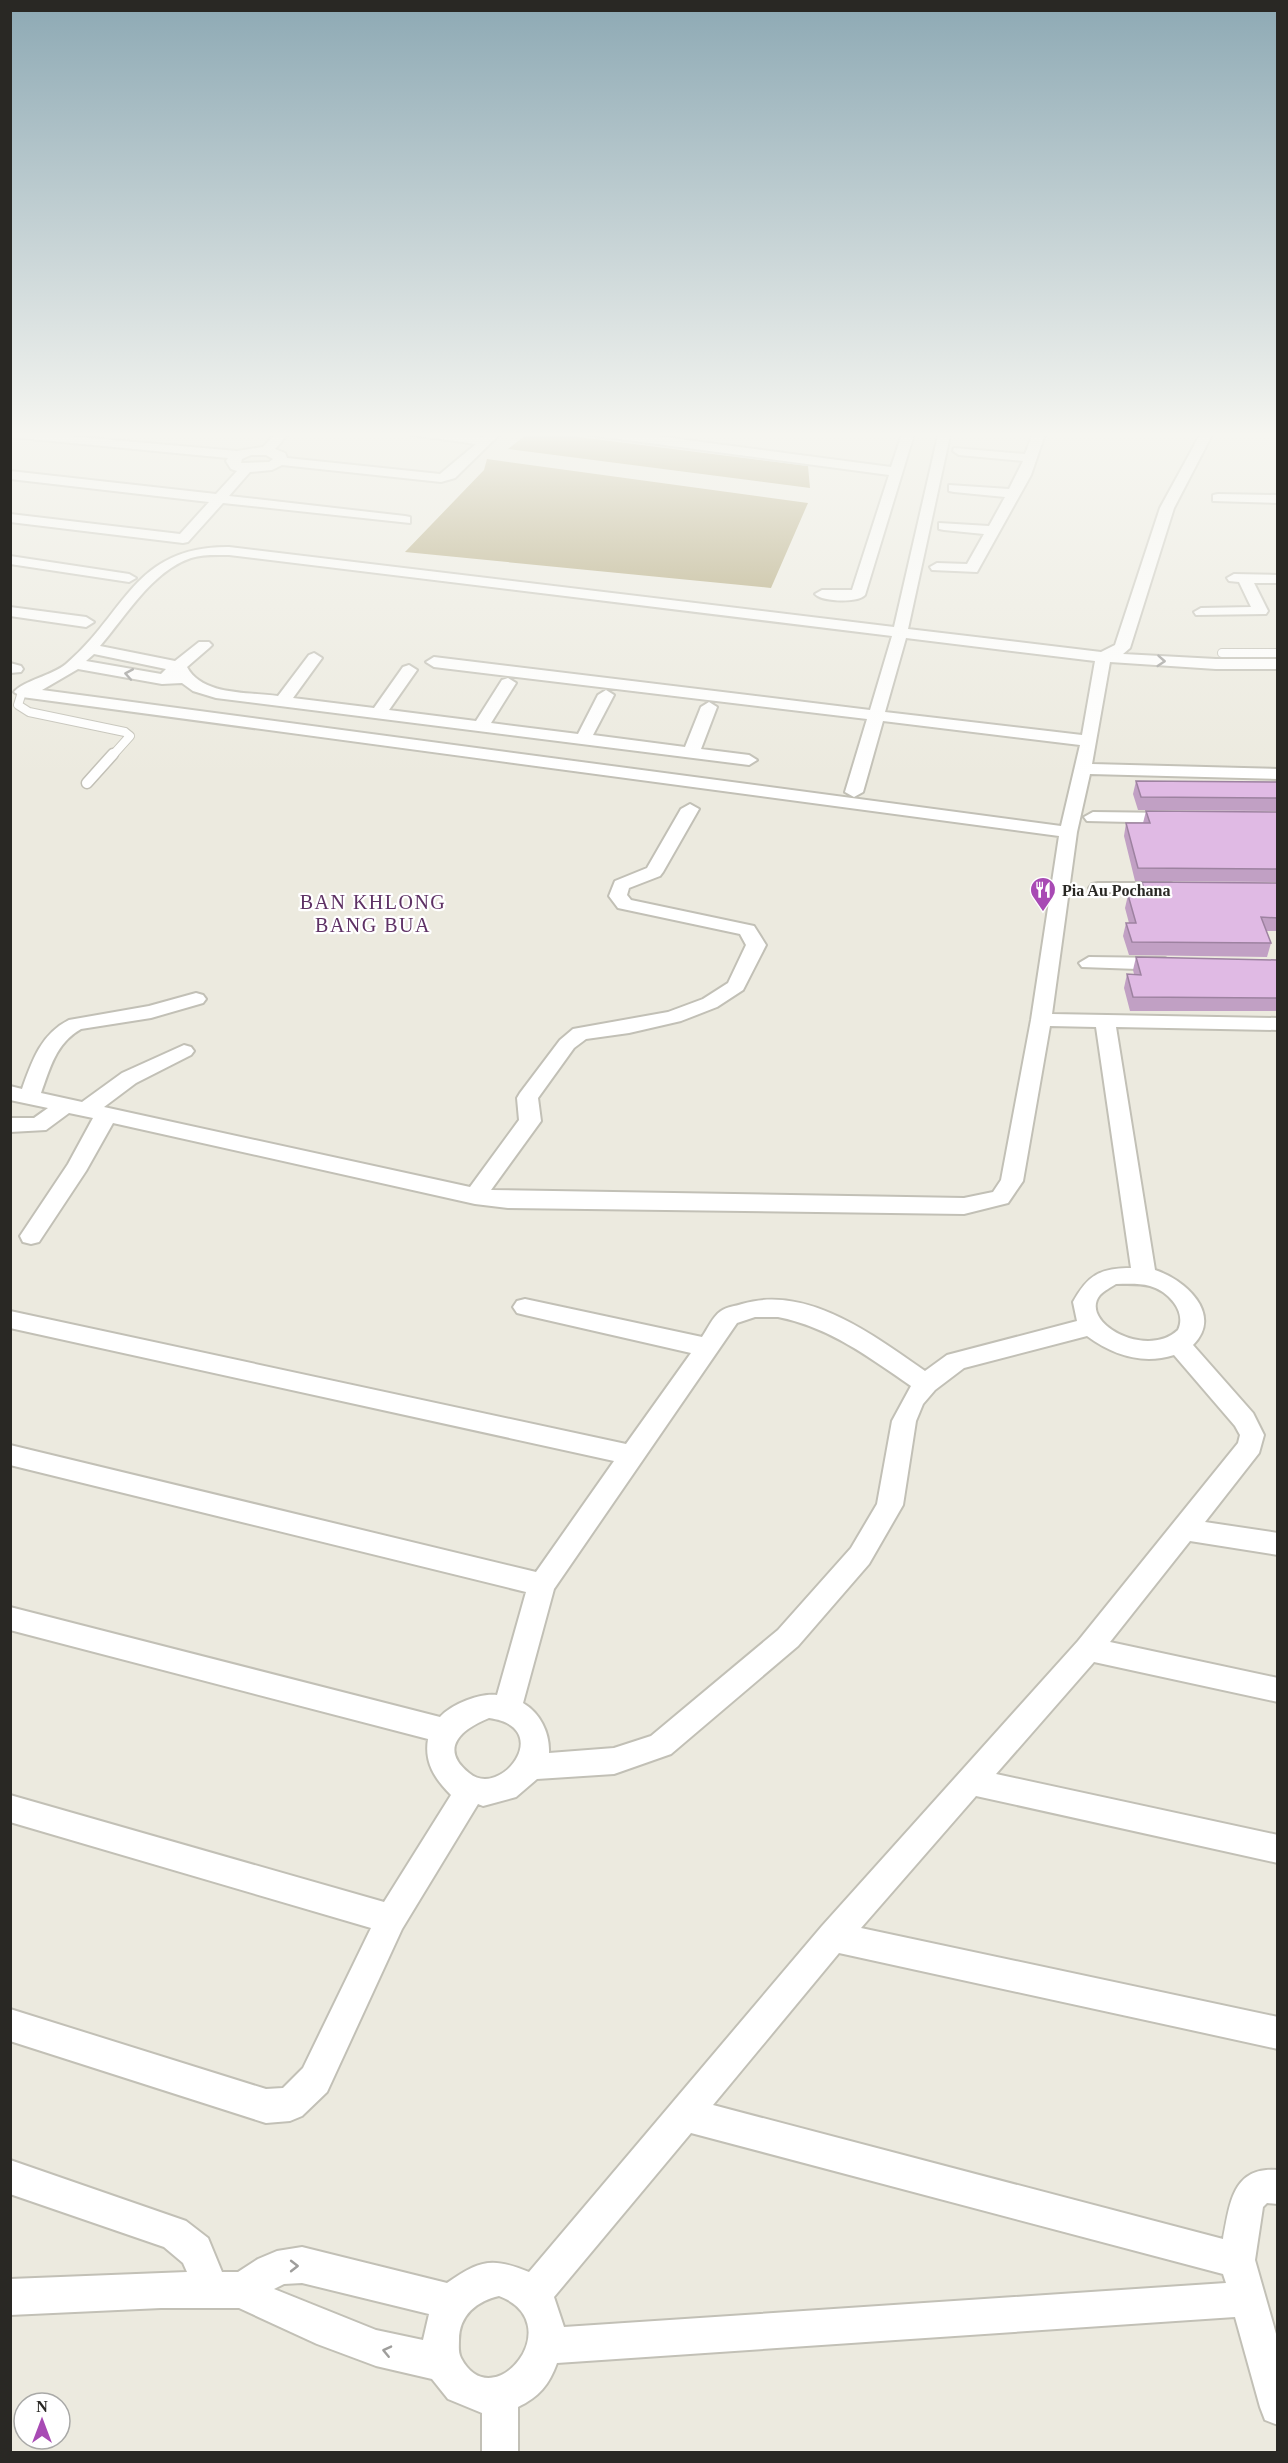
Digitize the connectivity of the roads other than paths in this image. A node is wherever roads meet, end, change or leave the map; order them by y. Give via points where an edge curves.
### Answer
1 (236, 546) edge
2 (874, 546) edge
3 (919, 546) edge
4 (985, 546) edge
5 (1154, 546) edge
6 (10, 560) edge
7 (360, 562) dead end
8 (937, 567) dead end
9 (129, 578) dead end
10 (1278, 579) edge
11 (822, 594) dead end
12 (10, 611) edge
13 (1201, 612) dead end
14 (86, 622) dead end
15 (900, 633) junction
16 (204, 645) dead end
17 (89, 648) junction
18 (1222, 653) dead end
19 (1278, 653) edge
20 (1103, 657) junction
21 (314, 658) dead end
22 (434, 662) dead end
23 (74, 664) junction
24 (1278, 664) edge
25 (409, 669) dead end
26 (181, 672) junction
27 (508, 683) dead end
28 (16, 691) edge
29 (606, 696) dead end
30 (282, 701) junction
31 (709, 707) dead end
32 (380, 713) junction
33 (876, 713) junction
34 (481, 726) junction
35 (583, 739) junction
36 (1089, 741) junction
37 (691, 753) junction
38 (749, 760) dead end
39 (1082, 769) junction
40 (1278, 774) edge
41 (87, 783) dead end
42 (854, 792) dead end
43 (690, 809) dead end
44 (1093, 817) dead end
45 (1197, 818) edge
46 (1068, 832) junction
47 (1098, 888) dead end
48 (1194, 888) edge
49 (1089, 963) dead end
50 (1183, 964) edge
51 (196, 999) dead end
52 (1041, 1020) junction
53 (1105, 1021) junction
54 (1278, 1024) edge
55 (184, 1052) dead end
56 (20, 1095) edge
57 (87, 1109) junction
58 (10, 1125) edge
59 (475, 1197) junction
60 (31, 1236) dead end
61 (1144, 1276) junction
62 (525, 1307) dead end
63 (10, 1319) edge
64 (1092, 1326) junction
65 (1178, 1344) junction
66 (706, 1347) junction
67 (926, 1384) junction
68 (10, 1455) edge
69 (631, 1455) junction
70 (1184, 1529) junction
71 (1278, 1544) edge
72 (542, 1585) junction
73 (10, 1618) edge
74 (1088, 1649) junction
75 (1278, 1690) edge
76 (507, 1709) junction
77 (444, 1731) junction
78 (531, 1766) junction
79 (972, 1782) junction
80 (470, 1791) junction
81 (10, 1808) edge
82 (1278, 1849) edge
83 (391, 1919) junction
84 (833, 1937) junction
85 (10, 2025) edge
86 (1278, 2033) edge
87 (687, 2115) junction
88 (10, 2177) edge
89 (1278, 2187) edge
90 (1237, 2260) junction
91 (244, 2290) junction
92 (209, 2291) junction
93 (534, 2294) junction
94 (10, 2297) edge
95 (1246, 2299) junction
96 (452, 2302) junction
97 (546, 2346) junction
98 (444, 2363) junction
99 (500, 2395) junction
100 (1278, 2407) edge
101 (500, 2452) edge

1 - 7 street
2 - 11 street via 858,595
3 - 15 street
4 - 8 street via 972,569
5 - 20 street via 1122,648
6 - 9 street
10 - 13 street via 1238,578 1262,611
12 - 14 street
15 - 17 street via 241,552 207,551 185,555 169,564 127,602
15 - 20 street
15 - 33 street
16 - 26 street
17 - 23 street
17 - 26 street
18 - 19 lane
20 -> 24 street
20 - 36 street
21 - 30 street
22 - 33 street
26 -> 23 street via 162,679
23 - 28 street via 55,677
25 - 32 street
26 - 30 street via 206,691
27 - 34 street
28 - 41 lane via 18,705 29,712 130,736
28 - 46 street
29 - 35 street
30 - 32 street
31 - 37 street
32 - 34 street
33 - 36 street
33 - 42 street
34 - 35 street
35 - 37 street
36 - 39 street
37 - 38 street
39 - 40 street
39 - 46 street
43 - 59 street via 654,872 621,885 618,896 625,904 747,930 756,945 736,986 710,1003 674,1017 580,1033 567,1044 527,1098 530,1121
44 - 45 street
46 - 52 street
47 - 48 street
49 - 50 street
51 - 56 street via 66,1028 49,1046
52 - 53 street
52 - 59 street via 1012,1181 1000,1198 964,1206
53 - 54 street
53 - 61 street
55 - 57 street via 129,1078
56 - 57 street
57 - 58 street via 39,1125
57 - 59 street
57 - 60 street via 95,1131 78,1166
61 - 64 street via 1111,1276 1088,1291 1085,1314
61 - 65 street via 1175,1289 1186,1300 1193,1324
62 - 66 street
63 - 69 street
64 - 65 street via 1102,1336 1132,1350 1164,1350
64 - 67 street via 956,1361
65 - 70 street via 1244,1420 1252,1435 1250,1446
66 - 67 street via 729,1317 755,1309 801,1312 844,1332
66 - 69 street
67 - 78 street via 904,1421 890,1505 860,1556 788,1638 661,1745 639,1756 602,1765
68 - 72 street
69 - 72 street
70 - 71 street
70 - 74 street
72 - 76 street
73 - 77 street
74 - 75 street
74 - 79 street
76 - 77 street via 471,1709 455,1718
76 - 78 street via 523,1718 533,1732 536,1749
77 - 80 street via 438,1749 441,1767 453,1781
78 - 80 street via 505,1788
79 - 82 street
79 - 84 street
80 - 83 street
81 - 83 street
83 - 85 street via 315,2080 290,2104 266,2106
84 - 86 street
84 - 87 street
87 - 90 street
87 - 93 street
88 - 92 street via 174,2233 194,2246
89 - 90 street via 1265,2186 1253,2192 1247,2203
90 - 95 street
91 - 92 street
91 -> 96 street via 265,2272 279,2266 302,2265
98 -> 91 street via 376,2348 260,2301
92 - 94 street
93 - 96 street via 512,2280 486,2278 461,2291
93 - 97 street via 543,2310
95 - 97 street
95 - 100 street
96 - 98 street via 440,2332
97 - 99 street via 530,2378
98 - 99 street via 467,2390
99 - 101 street

